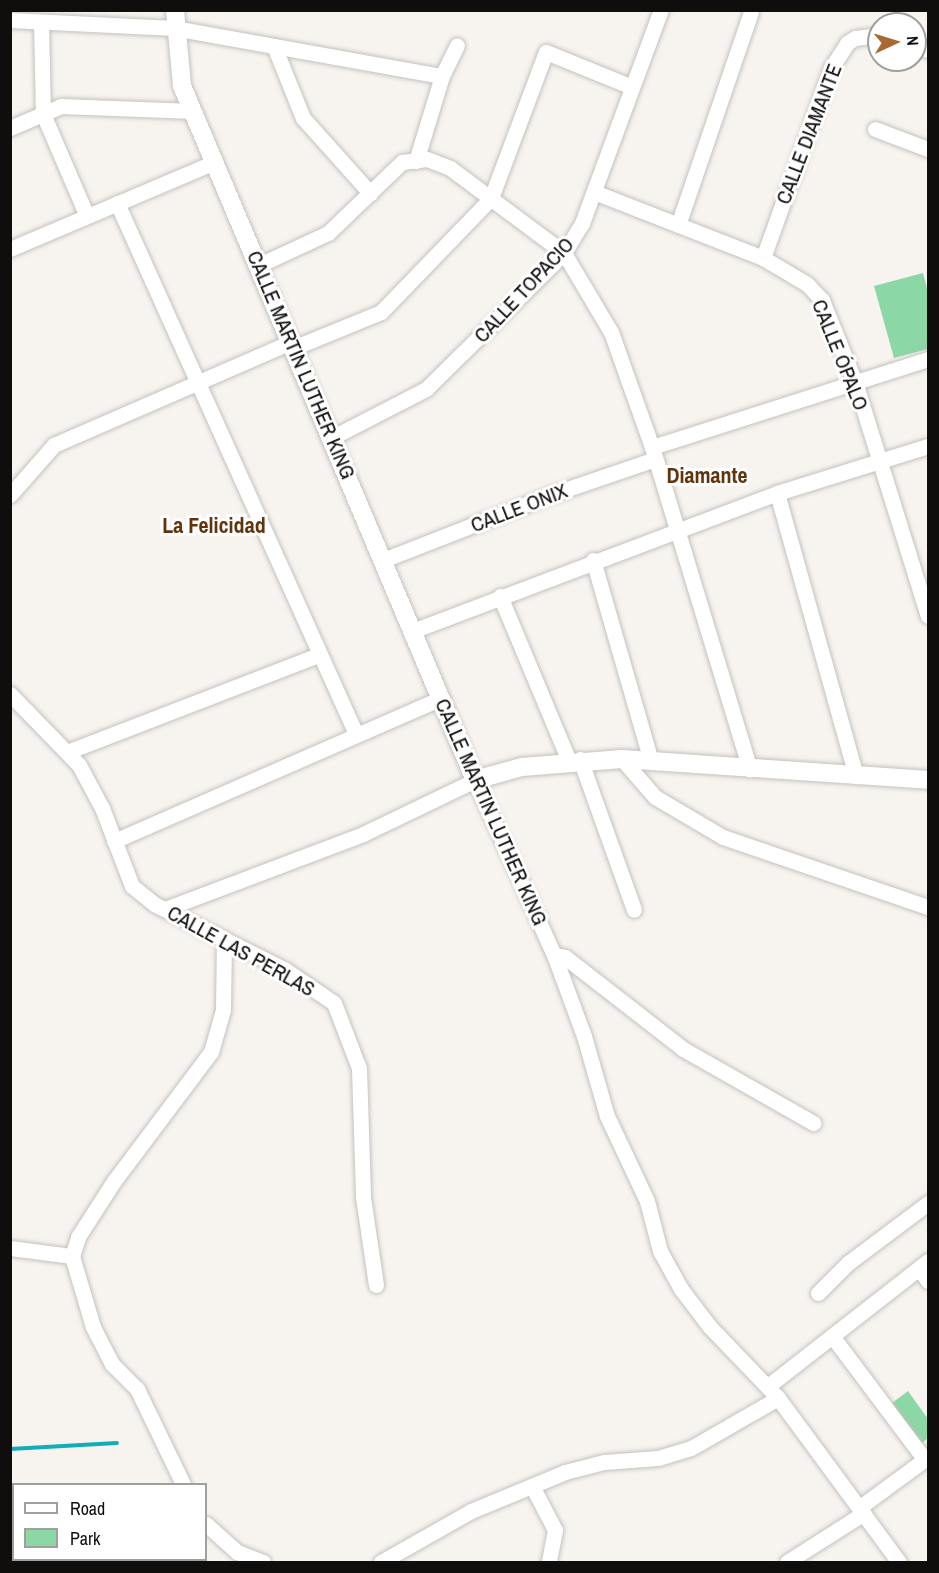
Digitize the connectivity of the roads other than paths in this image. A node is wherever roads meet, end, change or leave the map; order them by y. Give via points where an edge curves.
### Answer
1 (660, 10) edge
2 (752, 12) edge
3 (175, 19) edge
4 (10, 20) edge
5 (41, 22) junction
6 (867, 36) edge
7 (457, 45) dead end
8 (274, 46) junction
9 (442, 76) junction
10 (632, 87) junction
11 (193, 111) junction
12 (43, 114) junction
13 (10, 128) edge
14 (875, 129) dead end
15 (928, 149) edge
16 (416, 160) junction
17 (215, 162) junction
18 (594, 192) junction
19 (370, 193) junction
20 (491, 198) junction
21 (117, 203) junction
22 (87, 216) junction
23 (678, 225) junction
24 (10, 249) edge
25 (564, 253) junction
26 (763, 258) junction
27 (259, 265) junction
28 (292, 345) junction
29 (928, 359) edge
30 (198, 382) junction
31 (855, 382) junction
32 (333, 437) junction
33 (928, 446) edge
34 (654, 453) junction
35 (879, 460) junction
36 (777, 493) junction
37 (10, 495) edge
38 (678, 531) junction
39 (383, 560) junction
40 (593, 560) junction
41 (501, 596) junction
42 (928, 616) edge
43 (412, 632) junction
44 (319, 655) junction
45 (10, 694) edge
46 (441, 698) junction
47 (356, 734) junction
48 (67, 752) junction
49 (622, 759) junction
50 (575, 760) junction
51 (651, 761) junction
52 (750, 768) junction
53 (856, 776) junction
54 (476, 780) junction
55 (928, 780) edge
56 (114, 841) junction
57 (928, 907) edge
58 (165, 909) junction
59 (634, 910) dead end
60 (224, 939) junction
61 (554, 955) junction
62 (813, 1123) dead end
63 (928, 1203) edge
64 (10, 1248) edge
65 (72, 1256) junction
66 (925, 1270) edge
67 (376, 1285) dead end
68 (818, 1293) dead end
69 (832, 1336) junction
70 (768, 1386) junction
71 (778, 1398) junction
72 (927, 1458) edge
73 (182, 1483) edge
74 (532, 1486) junction
75 (862, 1510) junction
76 (207, 1525) edge
77 (263, 1563) edge
78 (381, 1563) edge
79 (549, 1563) edge
80 (787, 1563) edge
81 (899, 1563) edge

1 - 10 street, CALLE TOPACIO
2 - 23 street
3 - 5 street
3 - 8 street
3 - 11 street, CALLE MARTIN LUTHER KING via 182,86
4 - 5 street
5 - 12 street
6 - 26 street, CALLE DIAMANTE via 847,43 831,68
7 - 9 street
8 - 9 street
8 - 19 street via 303,118
9 - 16 street
10 - 18 street, CALLE TOPACIO
10 - 20 street via 546,52
11 - 12 street via 61,106
11 - 17 street, CALLE MARTIN LUTHER KING
12 - 13 street
12 - 22 street
14 - 15 street
16 - 19 street via 402,162
16 - 20 street via 427,159 450,168
17 - 21 street
17 - 27 street, CALLE MARTIN LUTHER KING
18 - 23 street, CALLE ÓPALO
18 - 25 street, CALLE TOPACIO
19 - 27 street via 328,233
20 - 25 street
20 - 28 street via 381,312
21 - 22 street
21 - 30 street
22 - 24 street
23 - 26 street, CALLE ÓPALO
25 - 32 street, CALLE TOPACIO via 426,389
25 - 34 street via 611,332
26 - 31 street, CALLE ÓPALO via 799,278 822,300
27 - 28 street, CALLE MARTIN LUTHER KING
28 - 30 street
28 - 32 street, CALLE MARTIN LUTHER KING
29 - 31 street, CALLE ONIX
30 - 37 street via 54,445
30 - 44 street
31 - 34 street, CALLE ONIX
31 - 35 street, CALLE ÓPALO
32 - 39 street, CALLE MARTIN LUTHER KING
33 - 35 street
34 - 38 street
34 - 39 street, CALLE ONIX
35 - 36 street
35 - 42 street, CALLE ÓPALO
36 - 38 street
36 - 53 street
38 - 40 street
38 - 52 street
39 - 43 street, CALLE MARTIN LUTHER KING
40 - 41 street
40 - 51 street
41 - 43 street
41 - 50 street
43 - 46 street, CALLE MARTIN LUTHER KING
44 - 47 street
44 - 48 street
45 - 48 street, CALLE LAS PERLAS
46 - 47 street
46 - 54 street, CALLE MARTIN LUTHER KING
47 - 56 street
48 - 56 street, CALLE LAS PERLAS via 79,765
49 - 50 street
49 - 51 street
49 - 57 street via 655,797 723,837
50 - 54 street via 522,767
50 - 59 street
51 - 52 street
52 - 53 street
53 - 55 street
54 - 58 street via 363,834
54 - 61 street, CALLE MARTIN LUTHER KING
56 - 58 street, CALLE LAS PERLAS via 132,886
58 - 60 street, CALLE LAS PERLAS
60 - 65 street via 223,1010 211,1052 114,1181 78,1237
60 - 67 street, CALLE LAS PERLAS via 284,969 334,1003 345,1025 359,1068 363,1197
61 - 62 street via 565,957 683,1049
61 - 70 street, CALLE MARTIN LUTHER KING via 584,1036 607,1116 647,1201 660,1251 681,1289 710,1327
63 - 68 street via 848,1263
64 - 65 street
65 - 73 street via 93,1327 112,1364 137,1389
66 - 69 street
69 - 70 street
69 - 72 street
70 - 71 street, CALLE MARTIN LUTHER KING
71 - 74 street via 691,1448 658,1458 604,1462
71 - 75 street, CALLE MARTIN LUTHER KING
72 - 75 street
74 - 78 street via 471,1511
74 - 79 street via 555,1530
75 - 80 street
75 - 81 street, CALLE MARTIN LUTHER KING
76 - 77 street via 237,1552

